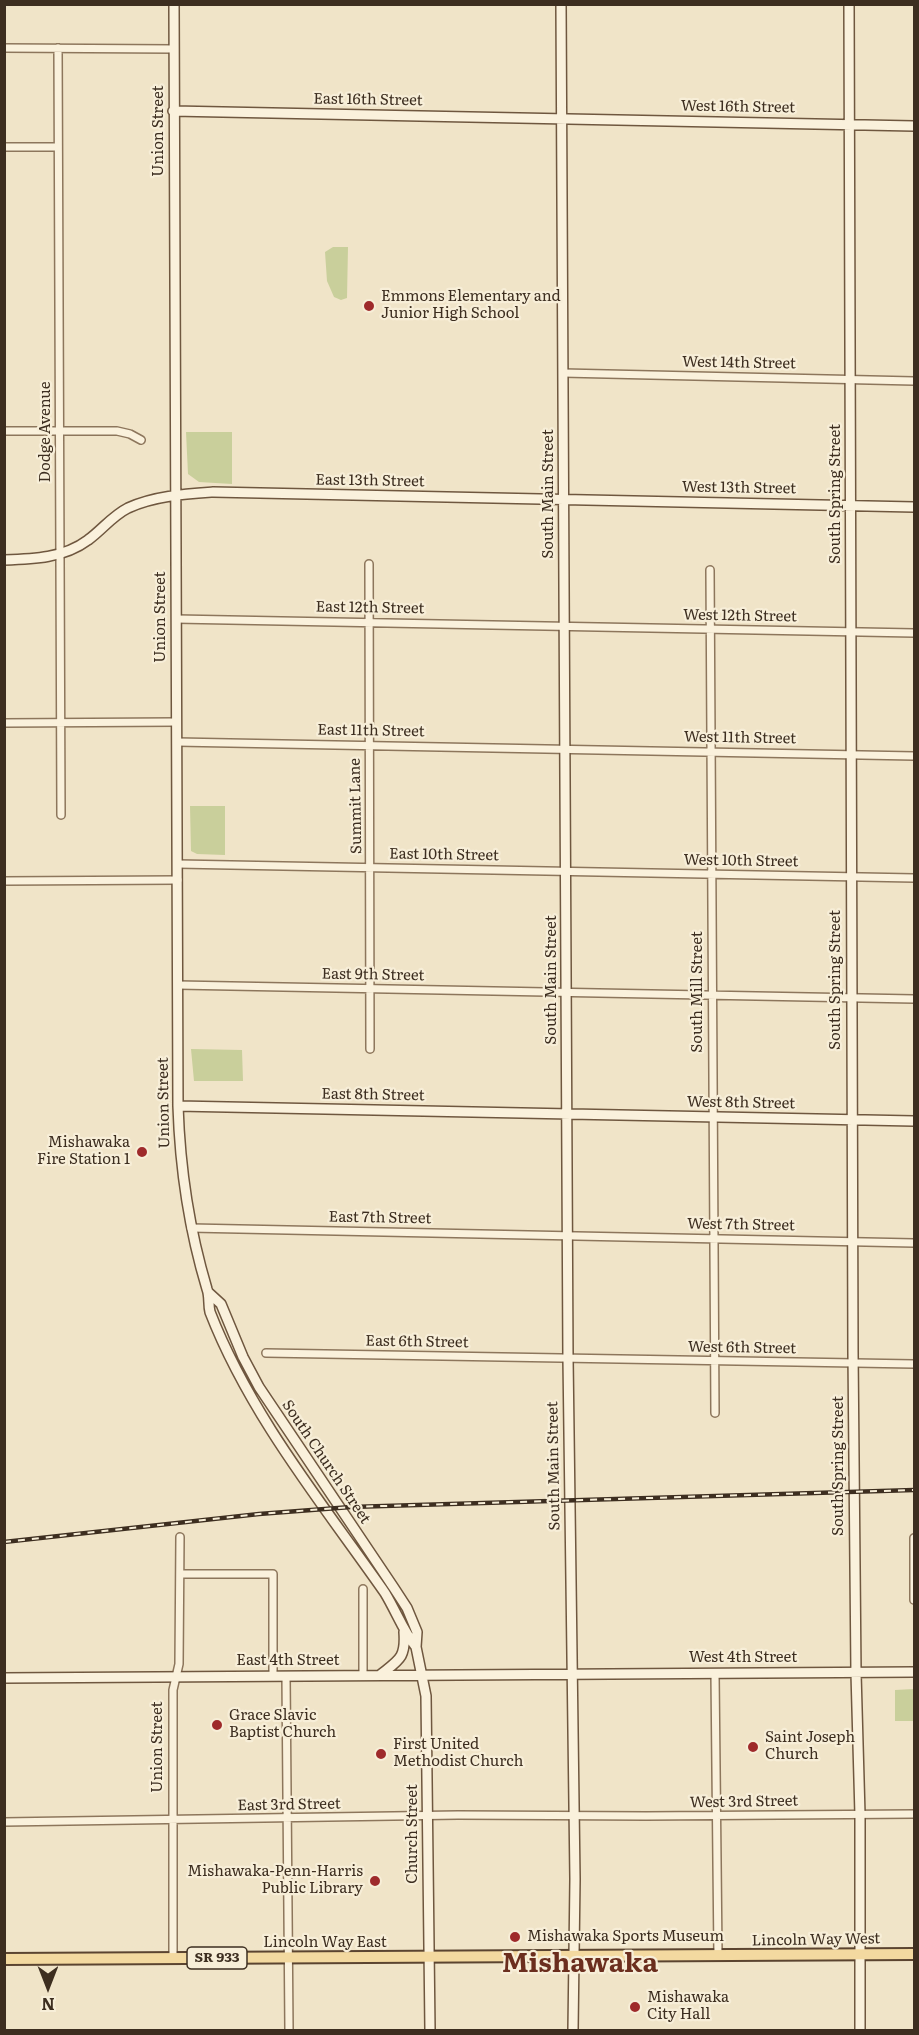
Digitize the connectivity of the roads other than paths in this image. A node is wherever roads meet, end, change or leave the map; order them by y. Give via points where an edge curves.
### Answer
1 (174, 4) edge
2 (561, 4) edge
3 (849, 4) edge
4 (4, 48) edge
5 (58, 48) junction
6 (174, 49) junction
7 (173, 111) junction
8 (562, 118) junction
9 (850, 124) junction
10 (915, 126) edge
11 (4, 147) edge
12 (58, 147) junction
13 (563, 373) junction
14 (851, 380) junction
15 (915, 381) edge
16 (59, 430) junction
17 (4, 431) edge
18 (141, 440) dead end
19 (175, 495) junction
20 (564, 500) junction
21 (851, 506) junction
22 (915, 507) edge
23 (60, 554) junction
24 (4, 560) edge
25 (369, 564) dead end
26 (710, 570) dead end
27 (176, 620) junction
28 (368, 623) junction
29 (564, 626) junction
30 (710, 630) junction
31 (851, 632) junction
32 (915, 633) edge
33 (61, 722) junction
34 (177, 722) junction
35 (4, 723) edge
36 (177, 742) junction
37 (369, 745) junction
38 (565, 749) junction
39 (711, 751) junction
40 (851, 754) junction
41 (915, 756) edge
42 (61, 815) dead end
43 (178, 864) junction
44 (370, 867) junction
45 (566, 871) junction
46 (712, 874) junction
47 (851, 877) junction
48 (915, 878) edge
49 (178, 880) junction
50 (4, 881) edge
51 (178, 985) junction
52 (370, 988) junction
53 (567, 993) junction
54 (712, 995) junction
55 (851, 998) junction
56 (915, 999) edge
57 (370, 1049) dead end
58 (178, 1106) junction
59 (567, 1114) junction
60 (712, 1118) junction
61 (852, 1120) junction
62 (915, 1121) edge
63 (191, 1228) junction
64 (568, 1235) junction
65 (714, 1238) junction
66 (853, 1242) junction
67 (915, 1243) edge
68 (209, 1293) junction
69 (266, 1353) dead end
70 (568, 1358) junction
71 (715, 1361) junction
72 (853, 1363) junction
73 (915, 1364) edge
74 (715, 1413) dead end
75 (180, 1537) dead end
76 (914, 1538) edge
77 (180, 1574) junction
78 (363, 1589) dead end
79 (915, 1600) edge
80 (403, 1626) junction
81 (416, 1647) junction
82 (915, 1672) edge
83 (856, 1673) junction
84 (571, 1674) junction
85 (716, 1674) junction
86 (380, 1675) junction
87 (423, 1675) junction
88 (273, 1676) junction
89 (286, 1676) junction
90 (363, 1676) junction
91 (176, 1677) junction
92 (4, 1678) edge
93 (915, 1814) edge
94 (860, 1815) junction
95 (574, 1816) junction
96 (716, 1816) junction
97 (427, 1817) junction
98 (287, 1818) junction
99 (173, 1821) junction
100 (4, 1822) edge
101 (915, 1954) edge
102 (860, 1955) junction
103 (573, 1956) junction
104 (718, 1956) junction
105 (288, 1958) junction
106 (430, 1958) junction
107 (4, 1959) edge
108 (173, 1959) junction
109 (289, 2031) edge
110 (430, 2031) edge
111 (573, 2031) edge
112 (860, 2031) edge

1 - 6 street, Union Street
2 - 8 street, South Main Street
3 - 9 street, South Spring Street
4 - 5 street
5 - 6 street
5 - 12 street, Dodge Avenue
6 - 7 street, Union Street
7 - 8 street, East 16th Street
7 - 19 street, Union Street
8 - 9 street, West 16th Street
8 - 13 street, South Main Street
9 - 10 street, West 16th Street
9 - 14 street, South Spring Street
11 - 12 street
12 - 16 street, Dodge Avenue
13 - 14 street, West 14th Street
13 - 20 street, South Main Street
14 - 15 street, West 14th Street
14 - 21 street, South Spring Street
16 - 17 street
16 - 18 street via 117,431
16 - 23 street, Dodge Avenue
19 - 20 street, East 13th Street via 234,492
19 - 23 street via 126,509 90,539
19 - 27 street, Union Street
20 - 21 street, West 13th Street
20 - 29 street, South Main Street
21 - 22 street, West 13th Street
21 - 31 street, South Spring Street
23 - 24 street
23 - 33 street, Dodge Avenue
25 - 28 street, Summit Lane
26 - 30 street, South Mill Street
27 - 28 street, East 12th Street
27 - 34 street, Union Street
28 - 29 street, East 12th Street
28 - 37 street, Summit Lane
29 - 30 street, West 12th Street
29 - 38 street, South Main Street
30 - 31 street, West 12th Street
30 - 39 street, South Mill Street
31 - 32 street, West 12th Street
31 - 40 street, South Spring Street
33 - 34 street
33 - 35 street
33 - 42 street, Dodge Avenue
34 - 36 street, Union Street
36 - 37 street, East 11th Street
36 - 43 street, Union Street
37 - 38 street, East 11th Street
37 - 44 street, Summit Lane
38 - 39 street, West 11th Street
38 - 45 street, South Main Street
39 - 40 street, West 11th Street
39 - 46 street, South Mill Street
40 - 41 street, West 11th Street
40 - 47 street, South Spring Street
43 - 44 street, East 10th Street
43 - 49 street, Union Street
44 - 45 street, East 10th Street
44 - 52 street, Summit Lane
45 - 46 street, West 10th Street
45 - 53 street, South Main Street
46 - 47 street, West 10th Street
46 - 54 street, South Mill Street
47 - 48 street, West 10th Street
47 - 55 street, South Spring Street
49 - 50 street
49 - 51 street, Union Street
51 - 52 street, East 9th Street
51 - 58 street, Union Street
52 - 53 street, East 9th Street
52 - 57 street, Summit Lane
53 - 54 street, East 9th Street
53 - 59 street, South Main Street
54 - 55 street, East 9th Street
54 - 60 street, South Mill Street
55 - 56 street, East 9th Street
55 - 61 street, South Spring Street
58 - 59 street, East 8th Street
58 - 63 street, Union Street via 181,1167
59 - 60 street, West 8th Street
59 - 64 street, South Main Street
60 - 61 street, West 8th Street
60 - 65 street, South Mill Street
61 - 62 street, West 8th Street
61 - 66 street, South Spring Street
63 - 64 street, East 7th Street
63 - 68 street, South Church Street
64 - 65 street, West 7th Street
64 - 70 street, South Main Street
65 - 66 street, West 7th Street
65 - 71 street, South Mill Street
66 - 67 street, West 7th Street
66 - 72 street, South Spring Street
68 - 80 street, South Church Street via 209,1308 249,1394 385,1593
68 - 81 street, South Church Street via 221,1304 270,1407 406,1608 417,1632
69 - 70 street, East 6th Street
70 - 71 street, West 6th Street
70 - 84 street, South Main Street
71 - 72 street, West 6th Street
71 - 74 street, South Mill Street
72 - 73 street, West 6th Street
72 - 83 street, South Spring Street
75 - 77 street, Union Street
76 - 79 street
77 - 88 street via 273,1574
77 - 91 street, Union Street
78 - 90 street
80 - 81 street, South Church Street
80 - 86 street via 403,1654
81 - 87 street, South Church Street
82 - 83 street, West 4th Street
83 - 85 street, West 4th Street
83 - 94 street, South Spring Street
84 - 85 street, West 4th Street
84 - 87 street, East 4th Street
84 - 95 street, South Main Street
85 - 96 street
86 - 87 street, East 4th Street
86 - 90 street, East 4th Street
87 - 97 street, Church Street via 428,1726
88 - 89 street, East 4th Street
88 - 91 street, East 4th Street
89 - 90 street, East 4th Street
89 - 98 street
91 - 92 street, East 4th Street
91 - 99 street, Union Street
93 - 94 street, West 3rd Street
94 - 96 street, West 3rd Street
94 - 102 street, South Spring Street
95 - 96 street, West 3rd Street
95 - 97 street, East 3rd Street
95 - 103 street, South Main Street
96 - 104 street
97 - 98 street, East 3rd Street
97 - 106 street, Church Street
98 - 99 street, East 3rd Street
98 - 105 street
99 - 100 street, East 3rd Street
99 - 108 street, Union Street
101 - 102 main road, Lincoln Way West / SR 933
102 - 104 main road, Lincoln Way West / SR 933
102 - 112 street, South Spring Street
103 - 104 main road, Lincoln Way West / SR 933
103 - 106 main road, Lincoln Way East / SR 933
103 - 111 street, South Main Street
105 - 106 main road, Lincoln Way East / SR 933
105 - 108 main road, Lincoln Way East / SR 933
105 - 109 street
106 - 110 street, Church Street
107 - 108 main road, Lincoln Way East / SR 933

